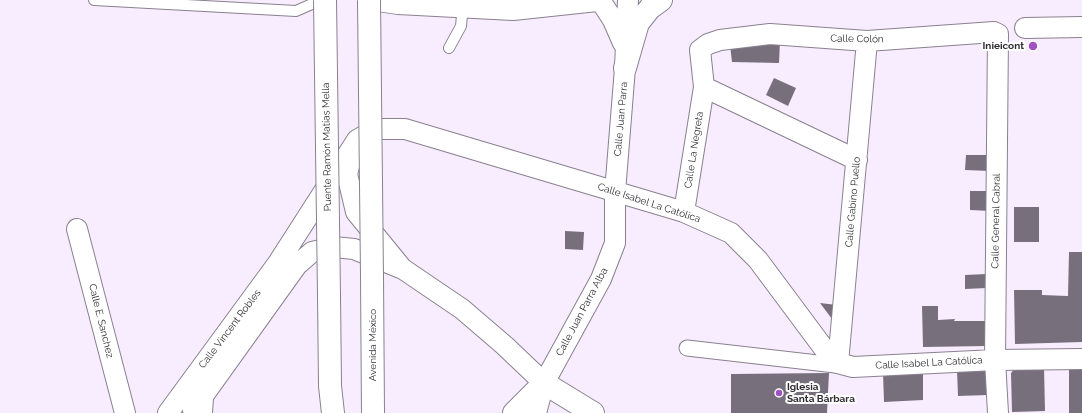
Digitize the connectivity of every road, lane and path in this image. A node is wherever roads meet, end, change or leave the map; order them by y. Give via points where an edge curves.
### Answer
1 (94, 0) edge
2 (314, 0) edge
3 (326, 0) edge
4 (369, 0) edge
5 (378, 0) edge
6 (596, 0) edge
7 (600, 0) edge
8 (628, 0) edge
9 (661, 0) edge
10 (462, 3) edge
11 (1082, 27) edge
12 (1025, 28) dead end
13 (994, 32) joint
14 (867, 41) junction
15 (449, 48) dead end
16 (625, 57) junction
17 (704, 87) junction
18 (357, 140) junction
19 (857, 160) junction
20 (615, 192) junction
21 (684, 212) junction
22 (77, 229) dead end
23 (291, 244) joint
24 (403, 269) junction
25 (687, 348) dead end
26 (1082, 359) edge
27 (995, 360) junction
28 (845, 365) junction
29 (544, 383) junction
30 (330, 386) junction
31 (198, 408) edge
32 (374, 412) edge
33 (125, 413) edge
34 (168, 413) edge
35 (325, 413) edge
36 (333, 413) edge
37 (514, 413) edge
38 (536, 413) edge
39 (593, 413) edge
40 (998, 413) edge

1 - 2 lane via 296,11 312,4
3 - 30 main road, Puente Ramón Matías Mella, bridge
4 - 32 main road, Avenida México, bridge
5 - 10 main road via 398,3
6 - 10 main road via 512,9
7 - 16 street, Calle Juan Parra via 613,20
8 - 16 street, Calle Juan Parra
9 - 16 main road via 638,22
10 - 15 lane via 461,26
11 - 12 street
13 - 14 street, Calle Colón
13 - 27 street, Calle General Cabral via 998,34
14 - 17 street, Calle Colón via 770,34 720,40 700,50
14 - 19 street, Calle Gabino Puello
16 - 20 street, Calle Juan Parra
17 - 19 street
17 - 21 street, Calle La Negreta
18 - 20 street, Calle Isabel La Católica via 376,129 405,129
18 - 23 street, Calle Isabel La Católica
18 - 24 street via 346,174 356,212
19 - 28 street, Calle Gabino Puello
20 - 21 street, Calle Isabel La Católica
20 - 29 street, Calle Juan Parra Alba via 615,243 601,279
21 - 28 street, Calle Isabel La Católica via 731,233 758,260 828,354
22 - 33 street, Calle E. Sanchez
23 - 34 street, Calle Vincent Robles
24 - 29 street via 462,309
24 - 31 street via 354,249 334,247 312,252 297,265
25 - 28 street
26 - 27 street, Calle Isabel La Católica
27 - 28 street, Calle Isabel La Católica
27 - 40 street, Calle General Cabral
29 - 37 main road
29 - 38 street, Calle Juan Parra Alba
29 - 39 main road
30 - 35 main road
30 - 36 main road

